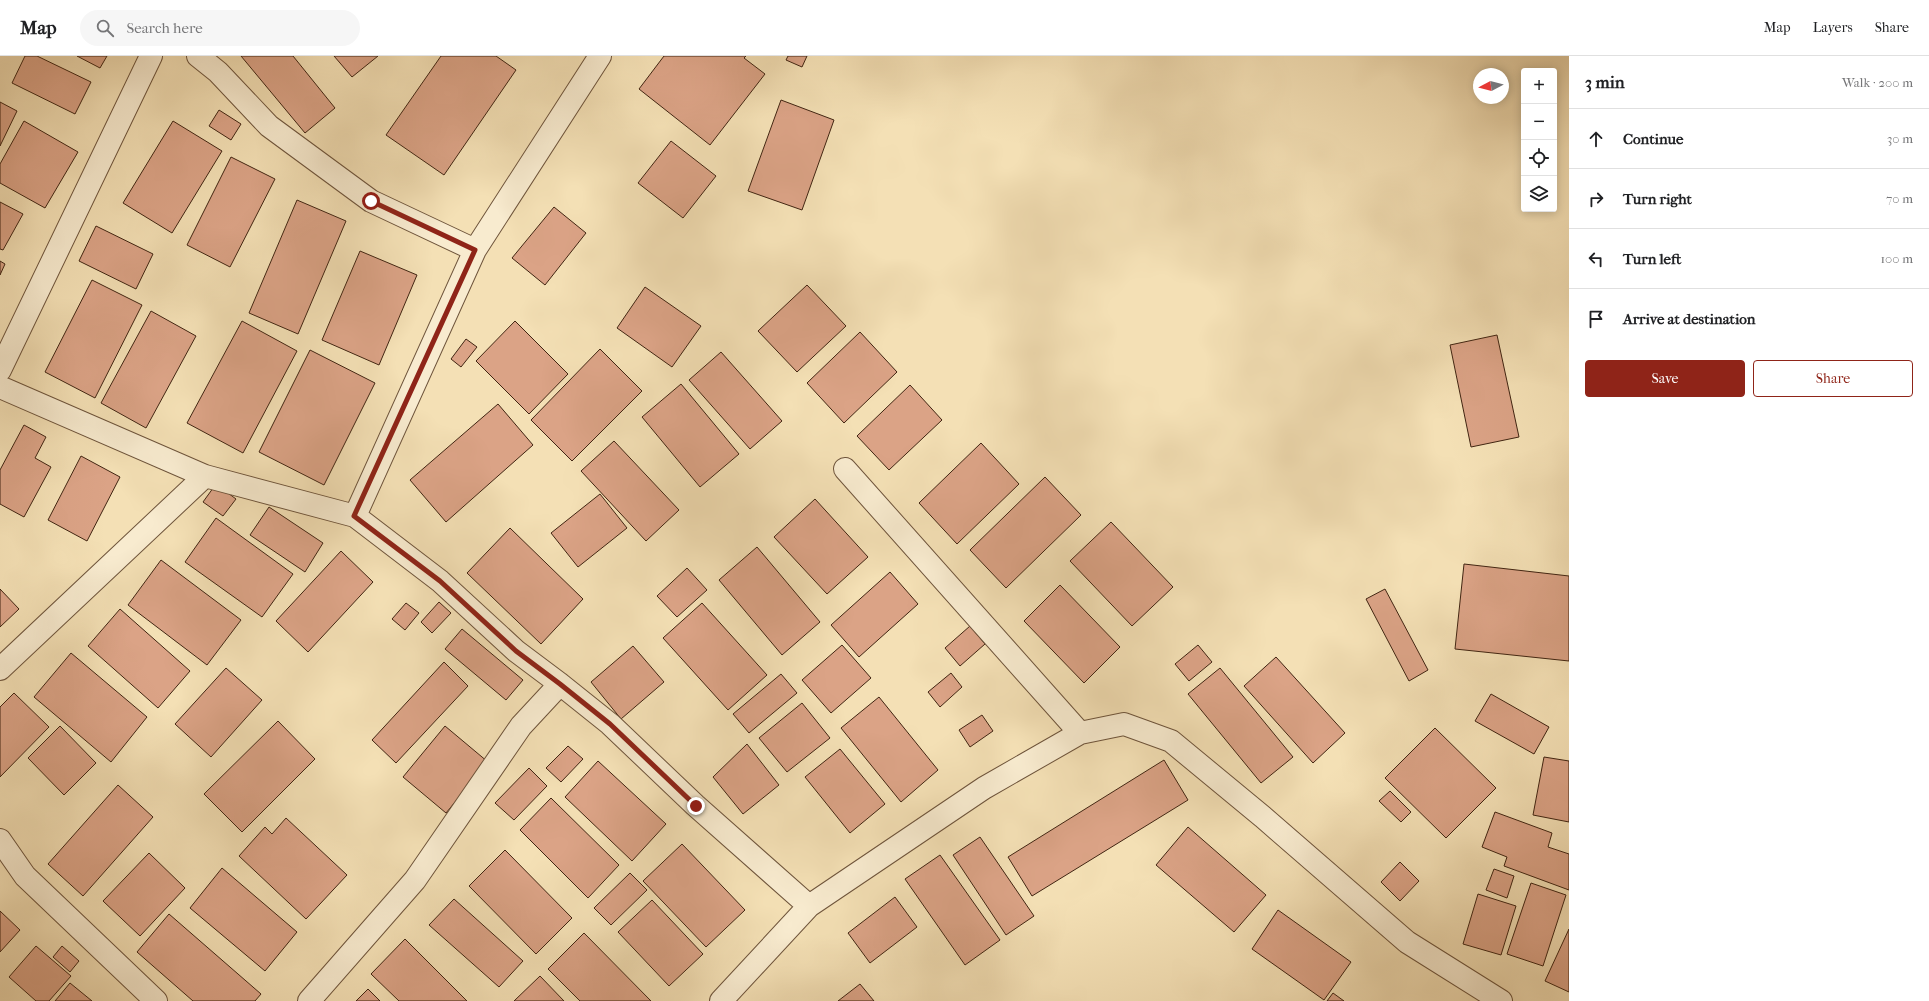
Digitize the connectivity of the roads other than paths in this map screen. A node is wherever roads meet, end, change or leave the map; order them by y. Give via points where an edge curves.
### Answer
1 (151, 56) edge
2 (198, 56) edge
3 (600, 56) edge
4 (475, 250) junction
5 (0, 370) edge
6 (0, 387) edge
7 (845, 470) dead end
8 (205, 476) junction
9 (354, 516) junction
10 (0, 669) edge
11 (560, 684) junction
12 (1080, 733) junction
13 (0, 840) edge
14 (809, 906) junction
15 (156, 1001) edge
16 (309, 1001) edge
17 (721, 1001) edge
18 (1501, 1001) edge

1 - 5 street
2 - 4 street via 218,72 269,126 371,201
3 - 4 street
4 - 9 street
6 - 8 street
7 - 12 street
8 - 9 street
8 - 10 street
9 - 11 street via 440,581 516,651
11 - 14 street via 610,724 696,806
11 - 16 street via 521,726 415,880
12 - 14 street via 984,788
12 - 18 street via 1124,724 1171,741 1263,817 1406,942
13 - 15 street via 25,876
14 - 17 street

